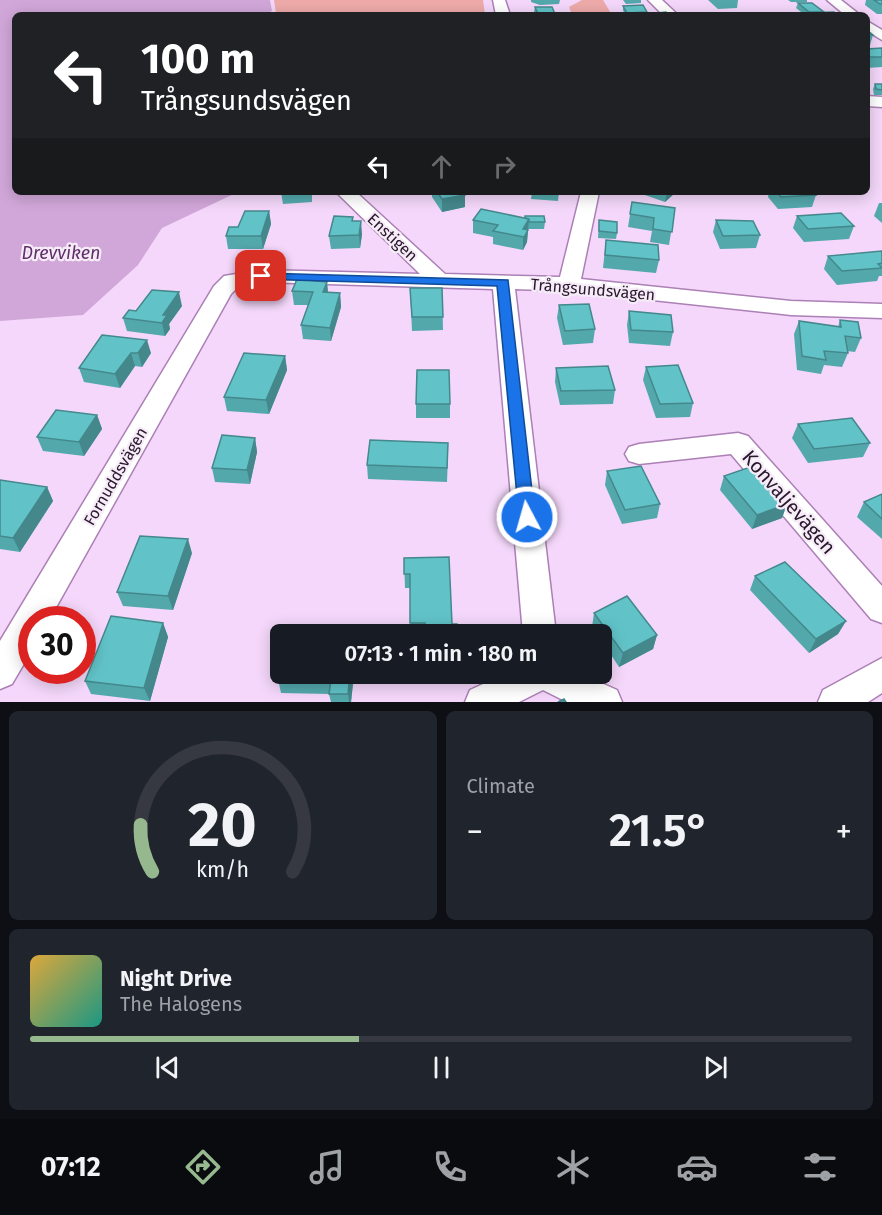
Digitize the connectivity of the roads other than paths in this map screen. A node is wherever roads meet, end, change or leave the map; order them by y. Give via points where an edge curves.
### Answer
1 (654, 0) edge
2 (832, 0) edge
3 (667, 12) edge
4 (849, 12) edge
5 (348, 195) edge
6 (589, 195) edge
7 (440, 281) junction
8 (232, 282) joint
9 (503, 283) junction
10 (569, 285) junction
11 (882, 311) edge
12 (639, 454) dead end
13 (882, 609) edge
14 (538, 624) edge
15 (0, 673) edge
16 (882, 674) edge
17 (520, 684) edge
18 (566, 684) edge
19 (483, 702) edge
20 (604, 702) edge
21 (836, 702) edge

1 - 3 street
2 - 4 street
5 - 7 street, Enstigen
6 - 10 street
7 - 8 street, Trångsundsvägen via 261,276
7 - 9 street, Trångsundsvägen
8 - 15 street, Fornuddsvägen via 216,302
9 - 10 street, Trångsundsvägen
9 - 14 street
10 - 11 street, Trångsundsvägen via 791,308
12 - 13 street, Konvaljevägen via 738,443
16 - 21 street
17 - 19 street
18 - 20 street

